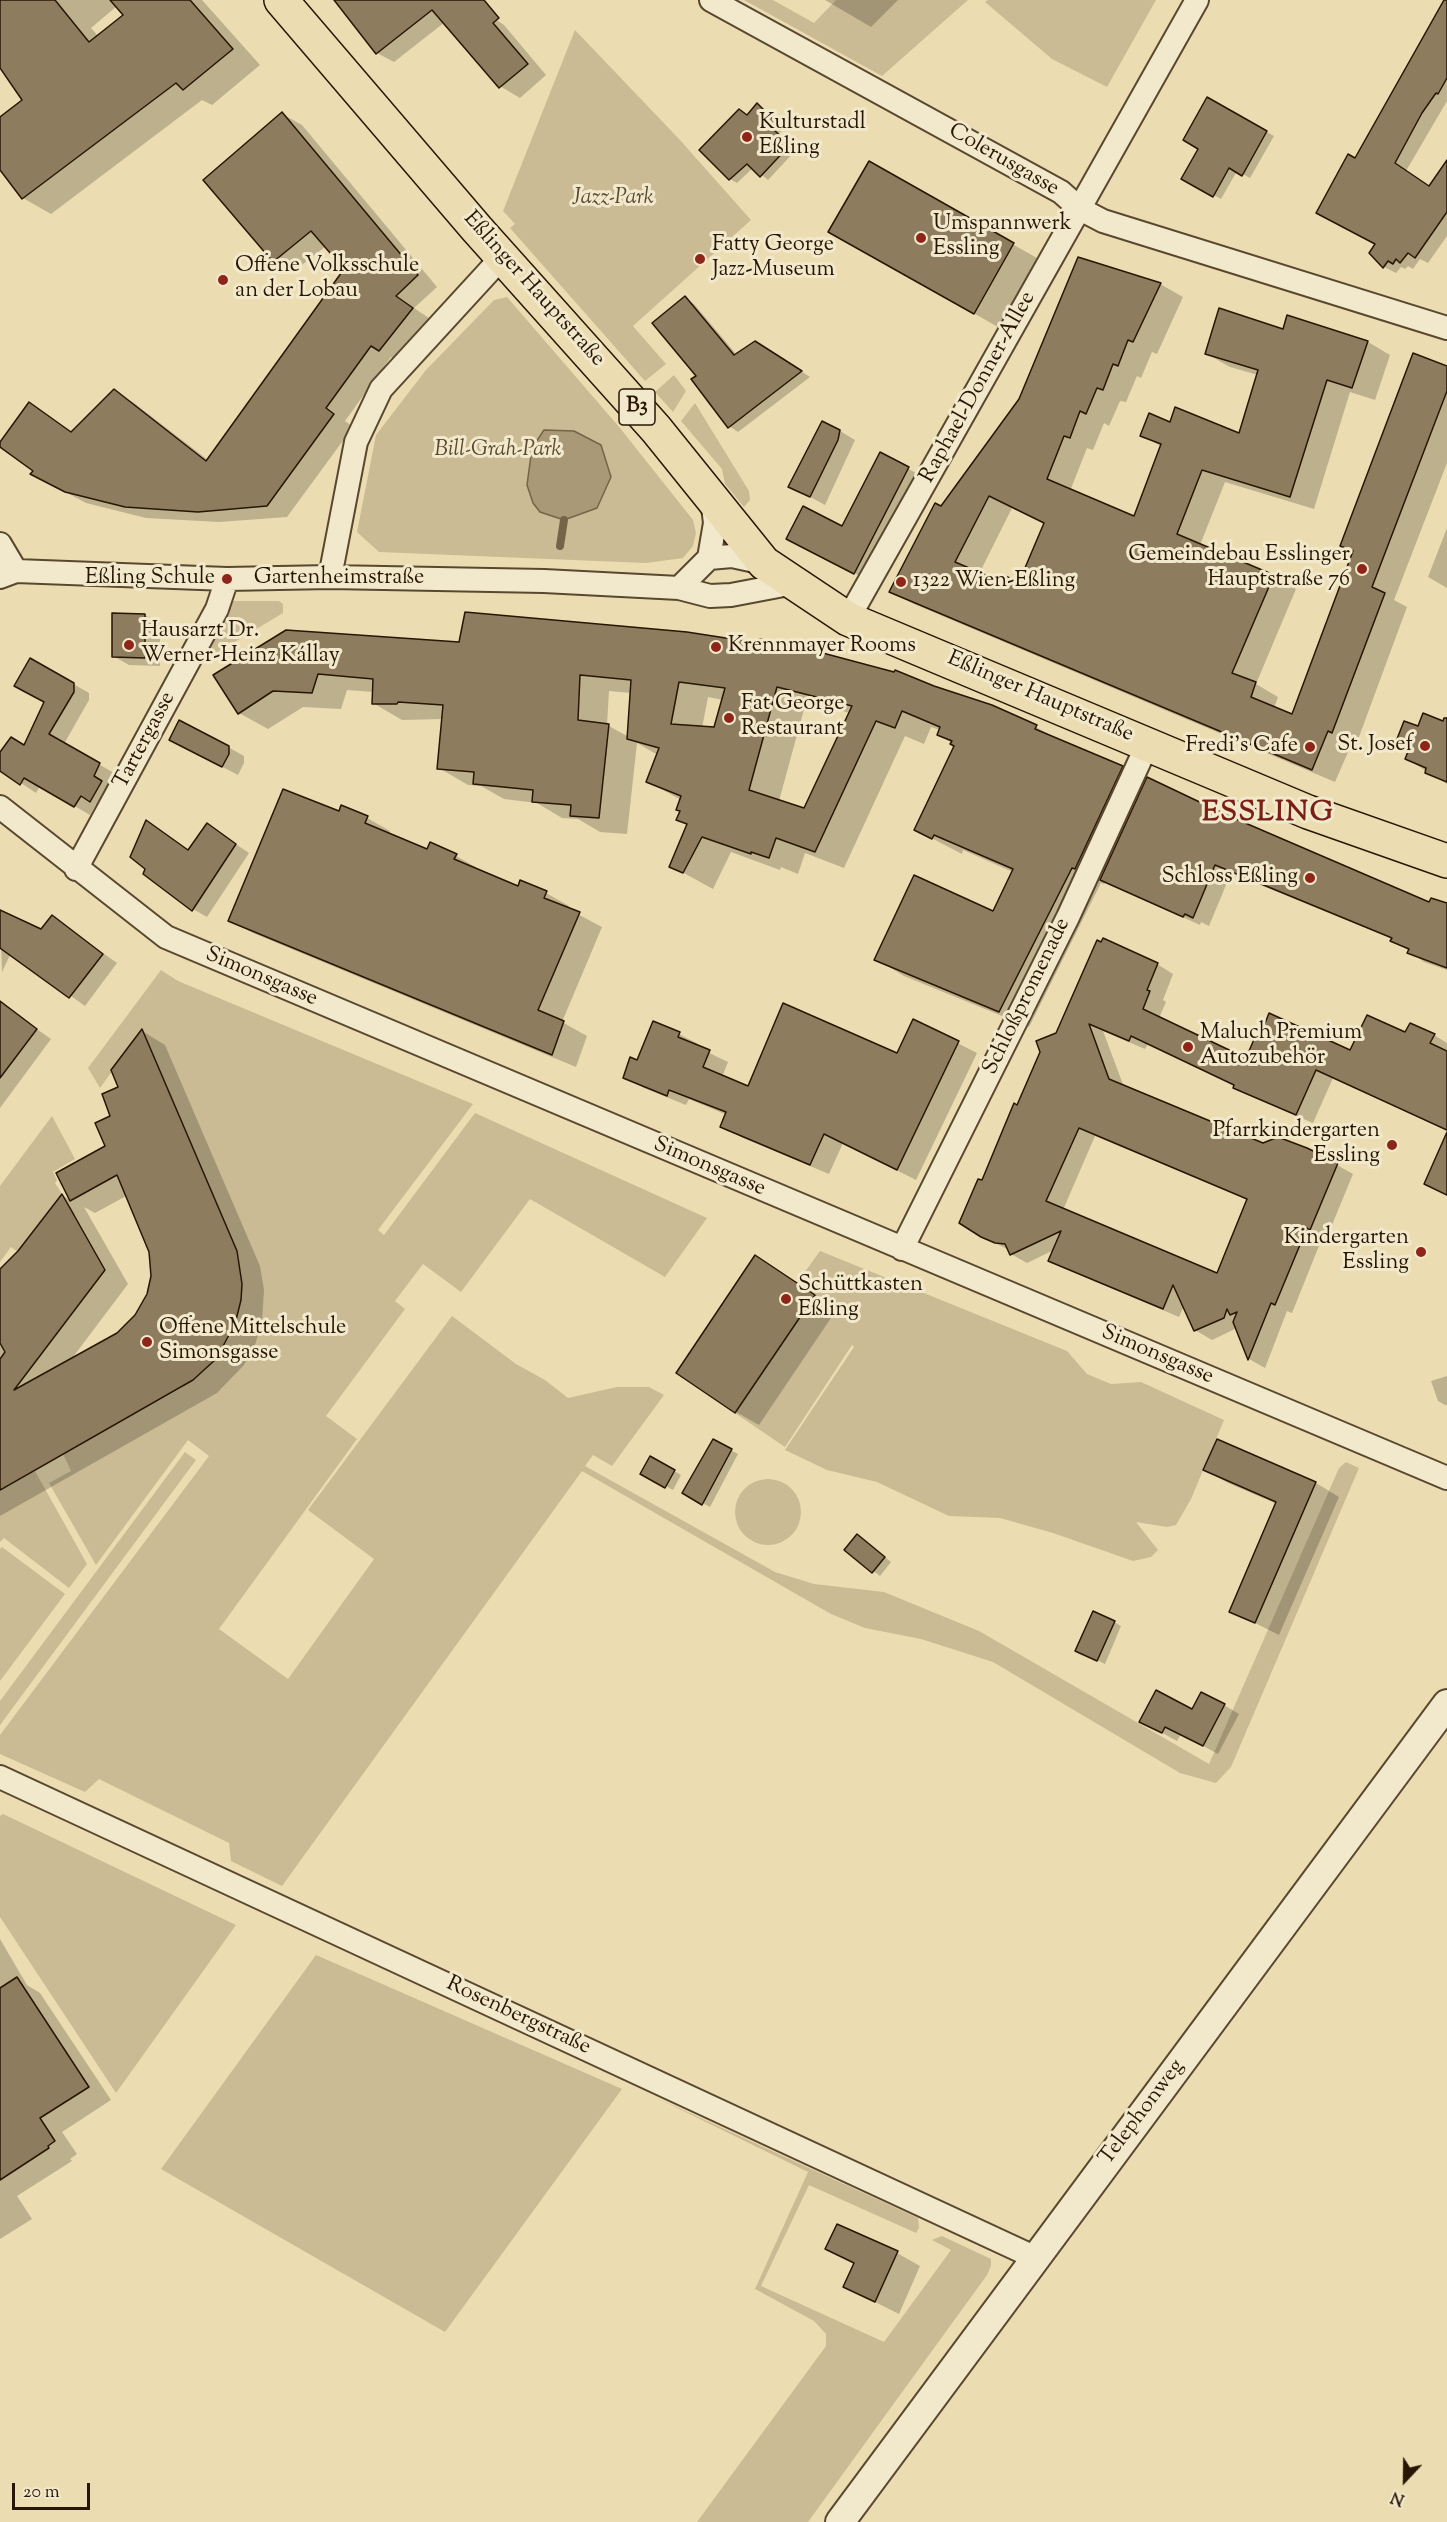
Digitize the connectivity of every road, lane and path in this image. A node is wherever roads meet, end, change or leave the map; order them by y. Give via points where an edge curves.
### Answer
1 (281, 0) edge
2 (711, 0) edge
3 (1197, 0) edge
4 (1080, 209) junction
5 (503, 256) junction
6 (1447, 328) edge
7 (712, 499) junction
8 (0, 544) edge
9 (710, 558) junction
10 (764, 563) junction
11 (8, 574) edge
12 (330, 578) junction
13 (227, 579) junction
14 (794, 583) junction
15 (679, 588) junction
16 (848, 619) junction
17 (1148, 743) junction
18 (0, 807) edge
19 (1447, 861) edge
20 (76, 869) junction
21 (902, 1249) junction
22 (1447, 1478) edge
23 (1447, 1704) edge
24 (0, 1777) edge
25 (1036, 2258) junction
26 (840, 2522) edge

1 - 5 main road, Eßlinger Hauptstraße / B3
2 - 4 street, Colerusgasse via 1061,192
3 - 4 street, Raphael-Donner-Allee
4 - 6 street, Colerusgasse via 1103,221
4 - 16 street, Raphael-Donner-Allee
5 - 7 main road, Eßlinger Hauptstraße / B3 via 656,429
5 - 12 street via 381,389 356,442
7 - 9 street via 715,523
7 - 10 main road, Eßlinger Hauptstraße / B3
8 - 11 street
9 - 10 street via 732,556
9 - 15 street
10 - 14 main road, Eßlinger Hauptstraße / B3
11 - 13 street, Gartenheimstraße
12 - 13 street, Gartenheimstraße
12 - 15 street, Gartenheimstraße via 544,581
13 - 20 street, Tartergasse via 217,609
14 - 15 street, Gartenheimstraße via 721,596
14 - 16 main road, Eßlinger Hauptstraße / B3
16 - 17 main road, Eßlinger Hauptstraße / B3
17 - 19 main road, Eßlinger Hauptstraße / B3 via 1341,825
17 - 21 street, Schloßpromenade via 1068,917
18 - 20 street, Simonsgasse
20 - 21 street, Simonsgasse via 165,937
21 - 22 street, Simonsgasse
23 - 25 street, Telephonweg
24 - 25 street, Rosenbergstraße
25 - 26 street, Telephonweg

